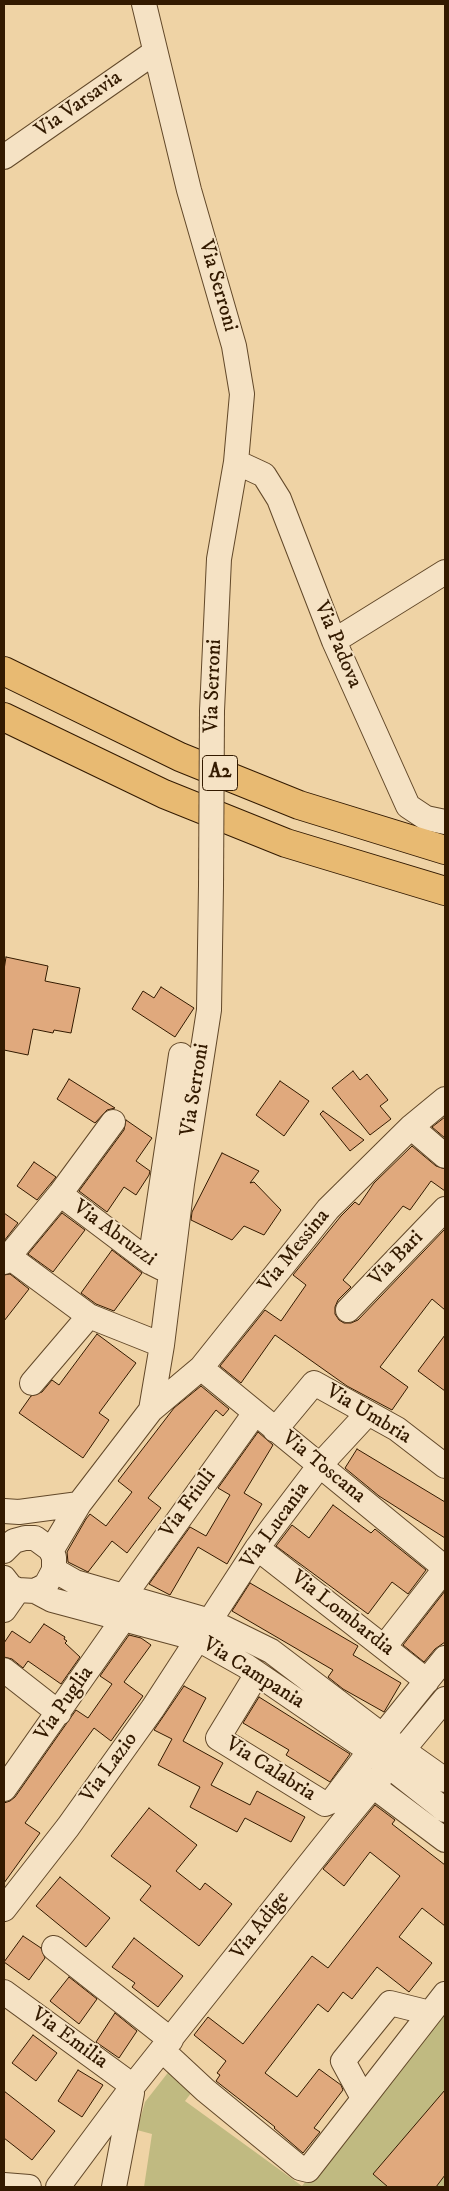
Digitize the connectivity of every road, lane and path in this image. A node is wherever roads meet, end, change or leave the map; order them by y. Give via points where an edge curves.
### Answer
1 (144, 4) edge
2 (155, 52) junction
3 (4, 157) edge
4 (236, 462) junction
5 (445, 572) edge
6 (334, 641) junction
7 (4, 671) edge
8 (4, 717) edge
9 (445, 822) edge
10 (445, 850) edge
11 (445, 891) edge
12 (181, 1055) dead end
13 (445, 1098) edge
14 (114, 1122) dead end
15 (411, 1127) junction
16 (445, 1156) edge
17 (60, 1194) junction
18 (445, 1209) edge
19 (6, 1259) edge
20 (160, 1267) junction
21 (348, 1310) dead end
22 (89, 1316) junction
23 (162, 1345) junction
24 (201, 1368) junction
25 (32, 1383) dead end
26 (151, 1410) junction
27 (255, 1412) junction
28 (368, 1413) junction
29 (275, 1430) junction
30 (320, 1466) junction
31 (445, 1466) edge
32 (79, 1504) junction
33 (4, 1511) edge
34 (4, 1516) edge
35 (257, 1548) junction
36 (41, 1550) junction
37 (4, 1551) edge
38 (445, 1568) edge
39 (19, 1586) edge
40 (124, 1607) junction
41 (4, 1610) edge
42 (204, 1630) junction
43 (384, 1647) junction
44 (445, 1658) edge
45 (4, 1670) edge
46 (257, 1674) junction
47 (426, 1681) junction
48 (445, 1699) edge
49 (59, 1713) junction
50 (376, 1743) junction
51 (396, 1759) junction
52 (445, 1780) edge
53 (373, 1786) junction
54 (4, 1790) edge
55 (445, 1810) edge
56 (445, 1840) edge
57 (4, 1910) edge
58 (54, 1948) dead end
59 (4, 1992) edge
60 (445, 1994) edge
61 (430, 2014) junction
62 (167, 2045) junction
63 (134, 2086) junction
64 (364, 2098) junction
65 (4, 2185) edge
66 (29, 2187) edge
67 (58, 2187) edge
68 (114, 2187) edge

1 - 2 street, Via Serroni
2 - 3 street, Via Varsavia
2 - 4 street, Via Serroni via 188,190 234,346 242,394
4 - 6 street, Via Padova via 264,475 279,499
4 - 20 street, Via Serroni, bridge via 219,559 212,711 209,1010
5 - 6 street
6 - 9 street, Via Padova via 408,806 426,818
7 - 10 highway, A2 via 180,757 300,805
8 - 11 highway, A2 via 164,794 286,843
12 - 20 street
13 - 15 street, Via Messina
14 - 17 street, Via Abruzzi
15 - 16 street
15 - 24 street, Via Messina via 328,1209
17 - 19 street, Via Abruzzi
17 - 20 street, Via Abruzzi
18 - 21 street, Via Bari
19 - 22 street
20 - 23 street, Via Serroni
22 - 23 street
22 - 25 street
23 - 26 street, Via Serroni
24 - 26 street, Via Messina
24 - 27 street, Via Toscana
26 - 32 street, Via Serroni
27 - 29 street, Via Toscana
27 - 40 street, Via Friuli
28 - 29 street, Via Umbria via 314,1383
28 - 30 street, Via Lucania
28 - 31 street, Via Umbria via 397,1429
29 - 30 street, Via Toscana
30 - 35 street, Via Lucania
30 - 38 street, Via Toscana
32 - 33 street
32 - 36 street, Via Serroni via 65,1510
34 - 36 street, Via Campania
35 - 42 street, Via Lucania
35 - 43 street, Via Lombardia
36 - 37 street via 14,1541
36 - 39 street via 46,1585
36 - 40 street, Via Campania via 75,1582
38 - 43 street
39 - 40 street, Via Campania via 52,1600
39 - 41 street
40 - 42 street, Via Campania
40 - 49 street, Via Puglia
42 - 46 street, Via Campania
42 - 50 street, Via Campania via 270,1651
42 - 57 street, Via Lazio via 153,1708
43 - 47 street, Via Lombardia
44 - 47 street
45 - 49 street
46 - 50 street, Via Campania
46 - 50 street, Via Calabria via 218,1738 325,1804 332,1802
47 - 50 street
48 - 51 street, Via Adige
49 - 54 street, Via Puglia
50 - 51 street, Via Campania
51 - 52 street, Via Campania
51 - 53 street, Via Adige
51 - 55 street, Via Campania
53 - 56 street
53 - 62 street, Via Adige
58 - 62 street
59 - 63 street, Via Emilia
60 - 61 street
61 - 64 street
61 - 64 street via 390,2003 342,2060
62 - 63 street, Via Adige
62 - 64 street via 206,2090 300,2168 308,2170
63 - 67 street, Via Adige
63 - 68 street, Via Adige
65 - 66 street

